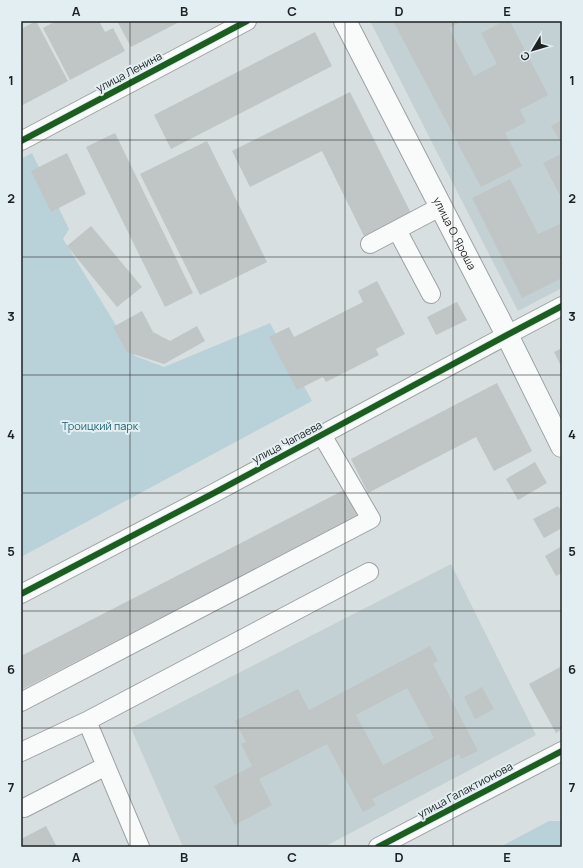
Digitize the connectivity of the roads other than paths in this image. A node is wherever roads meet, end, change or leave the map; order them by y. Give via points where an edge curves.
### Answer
1 (247, 21) edge
2 (345, 21) edge
3 (21, 141) edge
4 (440, 207) junction
5 (397, 230) junction
6 (370, 244) dead end
7 (431, 294) dead end
8 (562, 306) edge
9 (507, 335) junction
10 (322, 435) junction
11 (562, 446) edge
12 (369, 572) dead end
13 (21, 594) edge
14 (21, 702) edge
15 (87, 721) junction
16 (562, 751) edge
17 (21, 752) edge
18 (106, 766) junction
19 (24, 808) dead end
20 (140, 847) edge
21 (378, 847) edge

1 - 3 street, улица Ленина
2 - 4 main road, улица О. Яроша
4 - 5 street
4 - 9 main road, улица О. Яроша
5 - 6 street
5 - 7 street
8 - 9 street, улица Чапаева
9 - 10 street, улица Чапаева
9 - 11 main road, улица О. Яроша
10 - 13 street, улица Чапаева
10 - 14 street via 371,519
12 - 15 street
15 - 17 street
15 - 18 street
16 - 21 street, улица Галактионова
18 - 19 street
18 - 20 street

